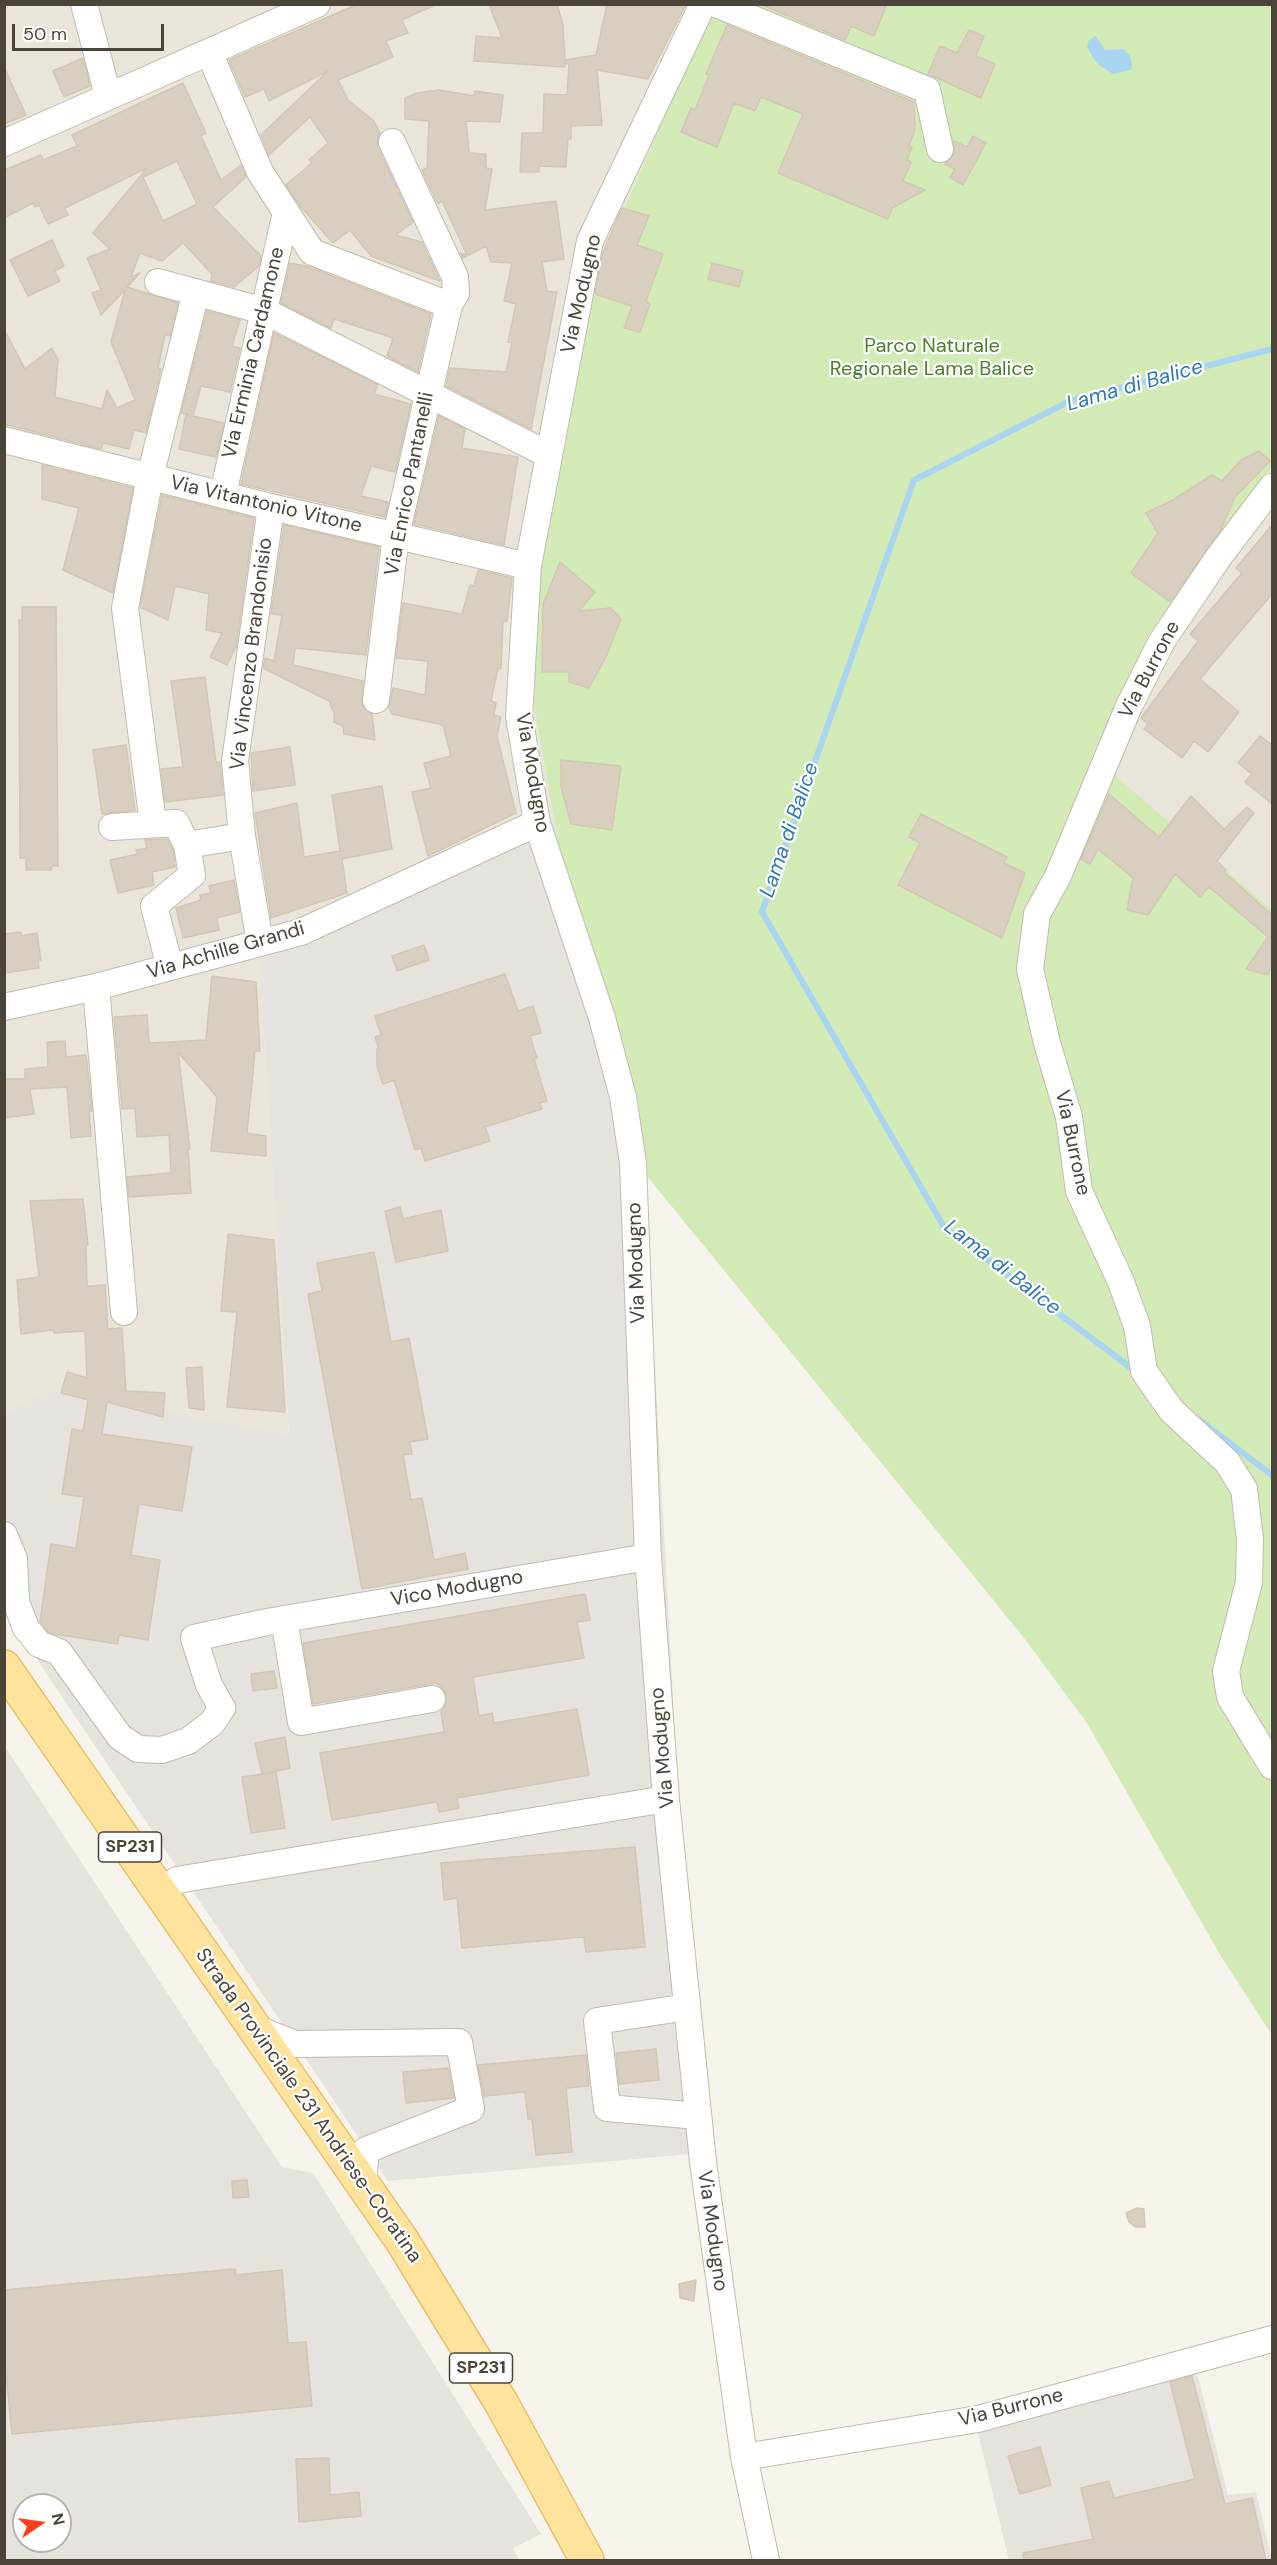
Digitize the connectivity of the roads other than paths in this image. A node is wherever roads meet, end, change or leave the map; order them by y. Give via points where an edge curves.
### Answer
1 (84, 4) edge
2 (317, 4) edge
3 (703, 4) edge
4 (716, 4) edge
5 (209, 52) junction
6 (108, 96) junction
7 (392, 142) dead end
8 (4, 143) edge
9 (940, 148) dead end
10 (286, 212) junction
11 (158, 282) dead end
12 (196, 292) junction
13 (449, 305) junction
14 (264, 311) junction
15 (427, 393) junction
16 (4, 440) edge
17 (549, 455) junction
18 (150, 477) junction
19 (1272, 487) edge
20 (223, 494) junction
21 (271, 507) junction
22 (396, 536) junction
23 (528, 566) junction
24 (376, 700) dead end
25 (153, 823) junction
26 (537, 823) junction
27 (112, 827) dead end
28 (242, 836) junction
29 (187, 845) junction
30 (260, 943) junction
31 (170, 967) junction
32 (96, 987) junction
33 (4, 1007) edge
34 (124, 1312) dead end
35 (4, 1534) edge
36 (648, 1557) junction
37 (276, 1621) junction
38 (4, 1667) edge
39 (432, 1699) dead end
40 (1272, 1766) edge
41 (666, 1799) junction
42 (161, 1892) junction
43 (687, 2007) junction
44 (255, 2028) junction
45 (698, 2116) junction
46 (363, 2184) junction
47 (1272, 2339) edge
48 (744, 2457) junction
49 (587, 2560) edge
50 (766, 2560) edge

1 - 6 street
2 - 5 street
3 - 17 street, Via Modugno via 590,241
4 - 9 street via 927,90
5 - 6 street
5 - 10 street via 260,172
6 - 8 street
7 - 13 street, Via Enrico Pantanelli via 455,278 456,293
10 - 13 street via 312,252
10 - 14 street, Via Erminia Cardamone
11 - 12 street
12 - 14 street
12 - 18 street
13 - 15 street, Via Enrico Pantanelli
14 - 15 street
14 - 20 street, Via Erminia Cardamone
15 - 17 street
15 - 22 street, Via Enrico Pantanelli
16 - 18 street, Via Vitantonio Vitone
17 - 23 street, Via Modugno
18 - 20 street, Via Vitantonio Vitone
18 - 25 street via 125,608
19 - 40 street, Via Burrone via 1162,641 1058,876 1037,914 1030,969 1069,1117 1079,1191 1137,1326 1144,1371 1171,1410 1227,1462 1244,1489 1250,1539 1249,1582 1226,1671 1230,1697
20 - 21 street, Via Vitantonio Vitone
21 - 22 street, Via Vitantonio Vitone
21 - 28 street, Via Vincenzo Brandonisio via 235,761
22 - 23 street, Via Vitantonio Vitone
22 - 24 street, Via Enrico Pantanelli
23 - 26 street, Via Modugno via 519,716
25 - 27 street
25 - 29 street via 177,823
26 - 30 street, Via Achille Grandi via 301,932
26 - 36 street, Via Modugno via 602,1018 623,1096 633,1163
28 - 29 street
28 - 30 street, Via Vincenzo Brandonisio
29 - 31 street via 192,875 154,906
30 - 31 street, Via Achille Grandi
31 - 32 street, Via Achille Grandi
32 - 33 street, Via Achille Grandi
32 - 34 street
35 - 37 street, Vico Modugno via 14,1559 16,1602 26,1628 39,1644 59,1652 120,1737 138,1749 162,1750 188,1741 212,1723 222,1708 209,1685 194,1638
36 - 37 street, Vico Modugno
36 - 41 street, Via Modugno
37 - 39 street via 301,1722
38 - 42 main road, Strada Provinciale 231 Andriese-Coratina / SP231
41 - 42 street via 177,1880
41 - 43 street, Via Modugno
42 - 44 main road, Strada Provinciale 231 Andriese-Coratina / SP231
43 - 45 street, Via Modugno
43 - 45 street via 597,2021 607,2108
44 - 46 main road, Strada Provinciale 231 Andriese-Coratina / SP231
44 - 46 street via 295,2044 459,2042 471,2109 366,2150
45 - 48 street, Via Modugno
46 - 49 main road, Strada Provinciale 231 Andriese-Coratina / SP231 via 460,2333
47 - 48 street, Via Burrone via 978,2419
48 - 50 street, Via Modugno

